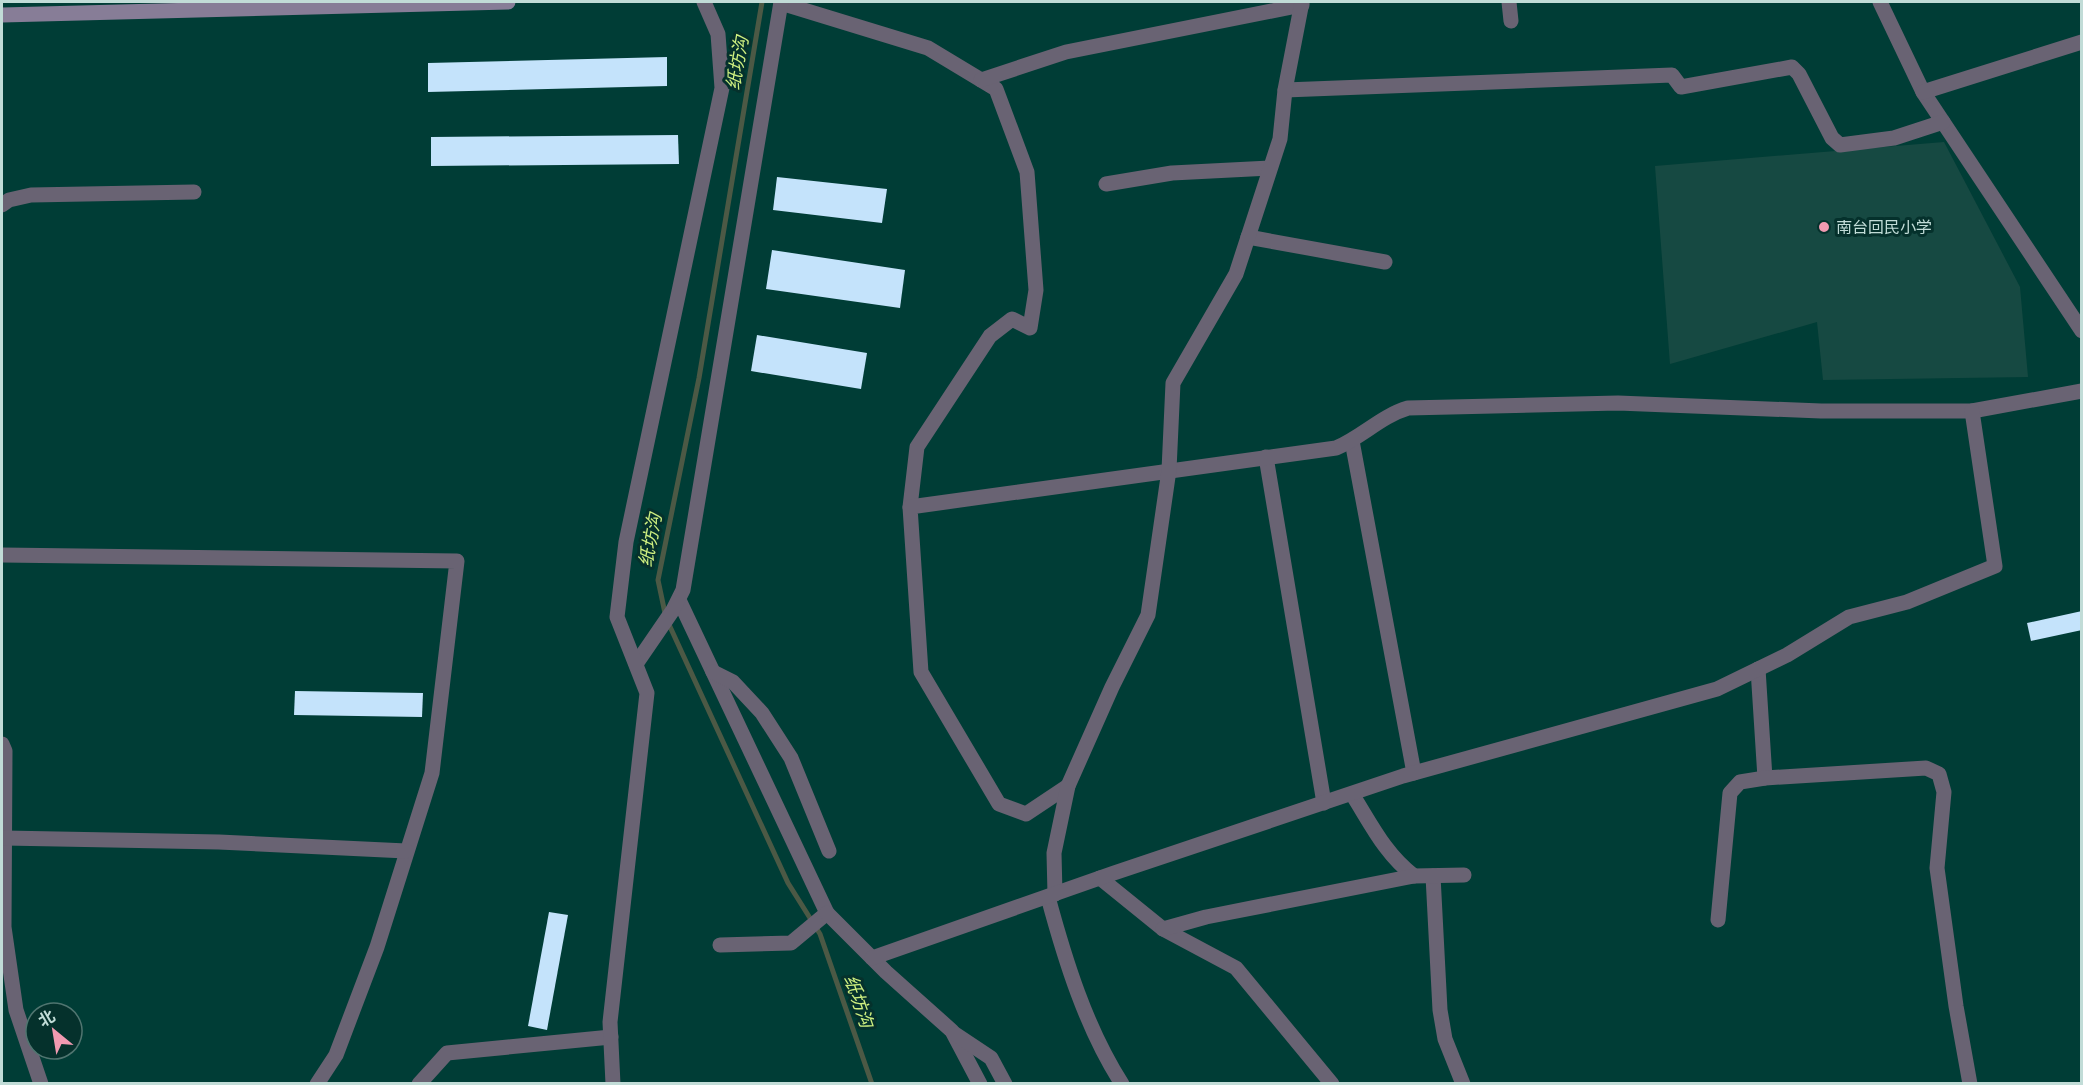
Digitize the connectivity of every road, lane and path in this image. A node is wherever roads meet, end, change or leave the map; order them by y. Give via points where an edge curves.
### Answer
1 (508, 2) edge
2 (704, 2) edge
3 (781, 2) edge
4 (1509, 2) edge
5 (1880, 2) edge
6 (1302, 3) edge
7 (2, 15) edge
8 (1511, 21) dead end
9 (2082, 42) edge
10 (981, 80) junction
11 (1285, 90) junction
12 (1923, 92) junction
13 (1943, 122) junction
14 (1270, 168) junction
15 (1106, 184) dead end
16 (194, 192) dead end
17 (2, 205) edge
18 (1248, 237) junction
19 (1385, 262) dead end
20 (2082, 331) edge
21 (2082, 391) edge
22 (1972, 411) junction
23 (1353, 441) junction
24 (1266, 457) junction
25 (1169, 470) junction
26 (910, 507) junction
27 (2, 555) edge
28 (676, 605) junction
29 (636, 664) junction
30 (1758, 669) junction
31 (713, 672) junction
32 (2, 744) edge
33 (1414, 773) junction
34 (1765, 778) junction
35 (1068, 786) junction
36 (1352, 794) junction
37 (1324, 803) junction
38 (4, 838) junction
39 (406, 851) junction
40 (829, 851) dead end
41 (1464, 875) dead end
42 (1414, 876) junction
43 (1434, 876) junction
44 (1100, 878) junction
45 (1051, 895) junction
46 (1719, 920) dead end
47 (817, 922) junction
48 (1163, 929) junction
49 (720, 945) dead end
50 (872, 958) junction
51 (952, 1031) junction
52 (611, 1037) junction
53 (41, 1083) edge
54 (317, 1083) edge
55 (419, 1083) edge
56 (614, 1083) edge
57 (980, 1083) edge
58 (1005, 1083) edge
59 (1122, 1083) edge
60 (1332, 1083) edge
61 (1462, 1083) edge
62 (1970, 1083) edge

1 - 7 street
2 - 29 street via 718,34 722,88 626,542 617,617
3 - 10 street via 928,48
3 - 28 street via 683,590
4 - 8 street
5 - 12 street
6 - 10 street via 1065,52
6 - 11 street
9 - 12 street
10 - 26 street via 996,89 1027,172 1036,290 1030,328 1012,320 990,336 948,398 917,447
11 - 13 street via 1672,75 1681,87 1792,67 1832,138 1840,145 1894,138
11 - 14 street via 1280,139
12 - 13 street
13 - 20 street
14 - 15 street via 1172,173
14 - 18 street
16 - 17 street via 31,195
18 - 19 street
18 - 25 street via 1236,274 1173,382
21 - 22 street
22 - 23 street via 1821,411 1618,403 1408,408 1392,413
22 - 30 street via 1995,566 1908,602 1849,617
23 - 24 street via 1336,448
23 - 33 street
24 - 25 street
24 - 37 street
25 - 26 street
25 - 35 street via 1148,615
26 - 35 street via 921,672 999,804 1026,814
27 - 39 street via 457,561 432,773
28 - 29 street
28 - 31 street
29 - 52 street via 647,693
30 - 33 street via 1717,689
30 - 34 street
31 - 40 street via 733,681 768,722 791,758
31 - 47 street
32 - 38 street
33 - 36 street
34 - 46 street via 1740,782 1730,793
34 - 62 street via 1926,768 1939,774 1944,792 1937,868
35 - 45 street via 1054,853
36 - 37 street
36 - 42 street via 1386,849
37 - 44 street
38 - 39 street
38 - 53 street via 4,927 16,1010
39 - 54 street via 377,947 336,1055
41 - 43 street
42 - 43 street
42 - 48 street
43 - 61 street via 1442,1020
44 - 45 street
44 - 48 street
45 - 50 street
45 - 59 street via 1062,950 1091,1024
47 - 49 street via 791,944
47 - 50 street
48 - 60 street via 1236,968
50 - 51 street
51 - 57 street
51 - 58 street via 991,1058
52 - 55 street via 447,1053
52 - 56 street

